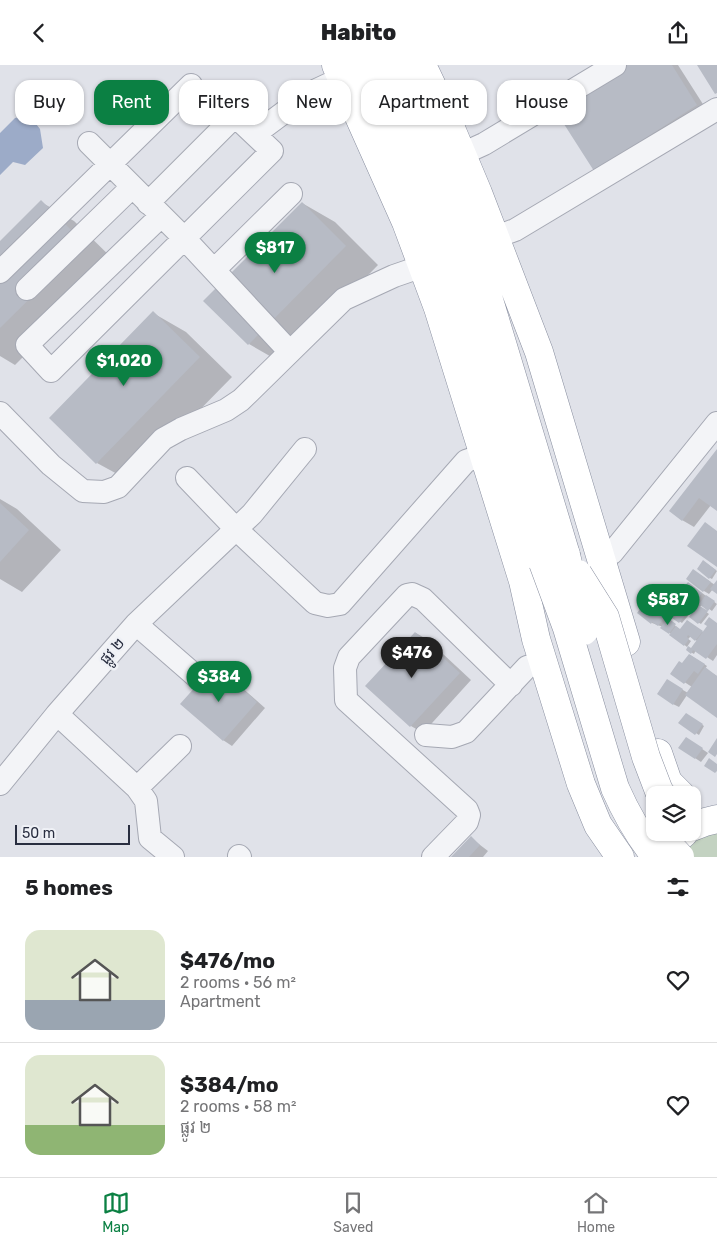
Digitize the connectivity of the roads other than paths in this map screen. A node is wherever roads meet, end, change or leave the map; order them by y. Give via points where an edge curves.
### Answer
1 (393, 65) edge
2 (422, 65) edge
3 (615, 65) edge
4 (348, 69) edge
5 (179, 97) edge
6 (717, 109) edge
7 (255, 134) junction
8 (89, 143) dead end
9 (462, 154) junction
10 (110, 165) junction
11 (132, 187) junction
12 (292, 194) dead end
13 (154, 209) junction
14 (496, 237) junction
15 (184, 238) junction
16 (423, 266) junction
17 (214, 271) junction
18 (0, 272) edge
19 (26, 289) dead end
20 (486, 290) junction
21 (290, 352) junction
22 (0, 413) edge
23 (717, 423) edge
24 (305, 449) dead end
25 (484, 455) junction
26 (187, 478) dead end
27 (236, 529) junction
28 (573, 559) junction
29 (523, 581) junction
30 (136, 624) junction
31 (543, 662) junction
32 (198, 678) dead end
33 (511, 685) junction
34 (57, 713) junction
35 (426, 735) dead end
36 (180, 746) dead end
37 (0, 784) edge
38 (646, 786) edge
39 (657, 786) edge
40 (672, 786) edge
41 (137, 788) junction
42 (646, 813) edge
43 (703, 815) edge
44 (662, 841) edge
45 (665, 841) edge
46 (173, 857) edge
47 (433, 857) edge
48 (620, 857) edge
49 (636, 857) edge
50 (652, 857) edge
51 (656, 857) edge
52 (665, 857) edge
53 (680, 857) edge

1 - 20 highway via 453,201
2 - 9 highway
3 - 9 street
4 - 7 street
4 - 16 highway
4 - 20 highway via 395,129 429,210
5 - 10 street
6 - 14 street via 515,230
7 - 13 street via 236,116
7 - 15 street via 272,151
8 - 10 street
9 - 14 highway
10 - 11 street
10 - 18 street
11 - 13 street
11 - 19 street
12 - 17 street
13 - 15 street
13 - 15 street via 27,345 51,371
14 - 20 highway
15 - 17 street
16 - 21 street via 344,299
16 - 25 highway
17 - 21 street
20 - 28 highway
21 - 22 street via 241,400 163,439 118,487 104,492 83,491 51,465
23 - 28 street via 612,553
24 - 27 street, ផ្លូវ ២
25 - 27 street via 466,461 340,604 315,603
25 - 29 highway
26 - 27 street
27 - 30 street, ផ្លូវ ២
28 - 29 highway
28 - 38 highway via 635,761
28 - 39 highway, bridge via 605,617
28 - 40 highway
28 - 42 highway, bridge via 582,625 624,766
28 - 49 highway, bridge via 552,635 595,778 611,817
28 - 51 highway, bridge via 567,628 615,788 643,841
29 - 31 highway
30 - 32 street
30 - 34 street, ផ្លូវ ២
31 - 33 street via 527,667
31 - 48 highway via 581,785 598,825
33 - 35 street via 466,732 452,737
33 - 47 street via 423,599 412,594 407,595 349,657 345,669 346,701 467,810 467,822
34 - 37 street, ផ្លូវ ២
34 - 41 street
36 - 41 street
41 - 46 street via 146,801 150,838
43 - 52 highway via 676,841
44 - 50 highway
45 - 53 highway, bridge

